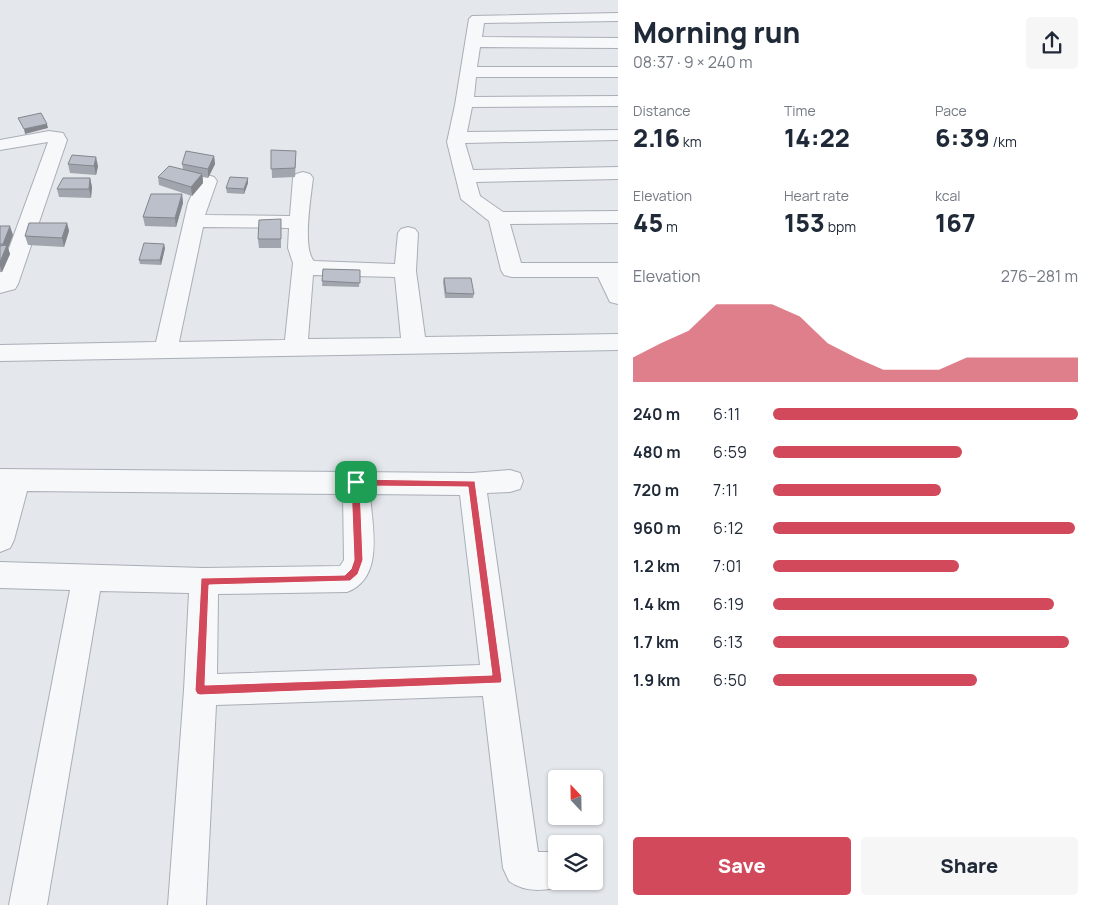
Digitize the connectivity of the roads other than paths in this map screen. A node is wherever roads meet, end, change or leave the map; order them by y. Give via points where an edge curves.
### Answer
1 (618, 17) edge
2 (473, 42) junction
3 (618, 42) edge
4 (468, 72) junction
5 (618, 72) edge
6 (618, 101) edge
7 (464, 102) junction
8 (618, 135) edge
9 (457, 138) junction
10 (0, 145) edge
11 (618, 172) edge
12 (465, 176) junction
13 (303, 178) dead end
14 (208, 181) edge
15 (618, 217) edge
16 (498, 218) junction
17 (194, 221) junction
18 (299, 222) junction
19 (408, 233) dead end
20 (303, 264) junction
21 (612, 270) edge
22 (405, 271) junction
23 (0, 286) edge
24 (618, 297) edge
25 (618, 342) edge
26 (414, 346) junction
27 (296, 348) junction
28 (166, 350) junction
29 (0, 353) edge
30 (8, 480) edge
31 (510, 481) dead end
32 (356, 482) junction
33 (472, 484) junction
34 (0, 540) edge
35 (0, 575) edge
36 (87, 579) junction
37 (204, 581) junction
38 (497, 680) junction
39 (200, 690) junction
40 (548, 870) edge
41 (28, 905) edge
42 (187, 905) edge

1 - 2 street via 477,19
2 - 3 street
2 - 4 street
4 - 5 street
4 - 7 street
6 - 7 street
7 - 9 street
8 - 9 street
9 - 12 street
10 - 23 street via 49,136 58,140 7,284
11 - 12 street
12 - 16 street via 471,199
13 - 18 street
14 - 17 street
15 - 16 street
16 - 21 street via 512,270
17 - 18 street
17 - 28 street
18 - 20 street via 299,259
19 - 22 street
20 - 22 street via 309,268
20 - 27 street
21 - 24 street
22 - 26 street
25 - 26 street
26 - 27 street
27 - 28 street
28 - 29 street
30 - 32 street
30 - 34 street
31 - 33 street
32 - 33 street
32 - 37 street via 358,560 355,571 347,579
33 - 38 street
35 - 36 street
36 - 37 street
36 - 41 street
37 - 39 street
38 - 39 street
38 - 40 street via 522,868 526,871
39 - 42 street

